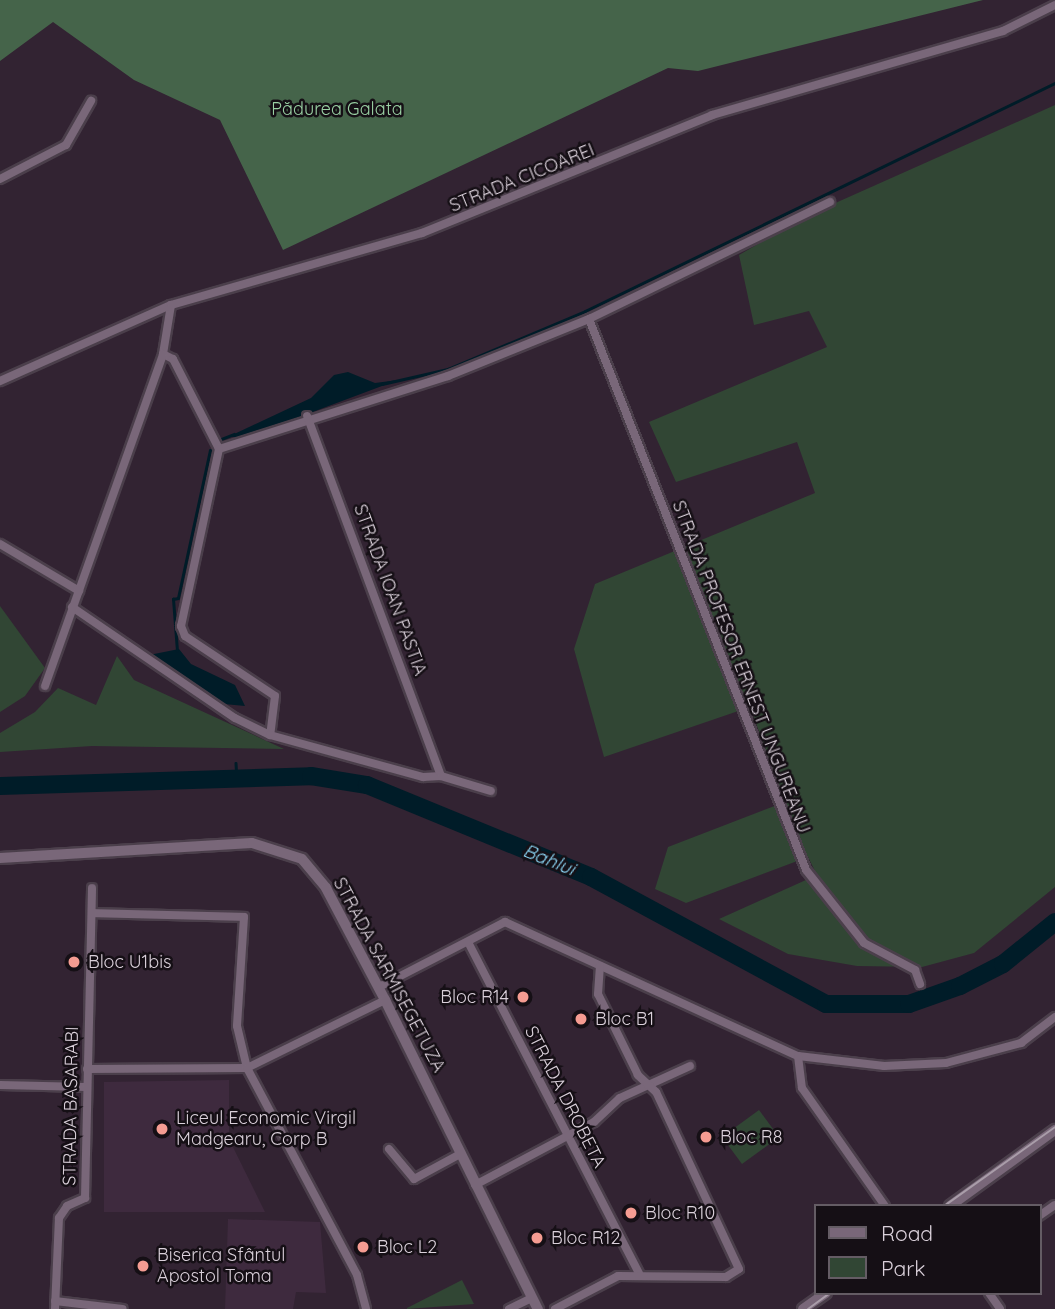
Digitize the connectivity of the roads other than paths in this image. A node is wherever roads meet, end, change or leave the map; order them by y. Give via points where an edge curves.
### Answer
1 (1055, 5) edge
2 (91, 101) dead end
3 (0, 179) edge
4 (830, 202) dead end
5 (171, 305) junction
6 (589, 319) junction
7 (163, 354) junction
8 (0, 381) edge
9 (307, 416) junction
10 (219, 449) junction
11 (0, 544) edge
12 (79, 590) junction
13 (72, 607) junction
14 (45, 686) dead end
15 (270, 735) junction
16 (441, 776) junction
17 (491, 791) dead end
18 (0, 858) edge
19 (92, 888) dead end
20 (92, 913) junction
21 (468, 942) junction
22 (600, 966) junction
23 (920, 984) dead end
24 (379, 987) junction
25 (385, 1000) junction
26 (1055, 1017) edge
27 (798, 1056) junction
28 (690, 1066) dead end
29 (247, 1068) junction
30 (87, 1069) junction
31 (650, 1082) junction
32 (0, 1085) edge
33 (88, 1087) junction
34 (1055, 1130) edge
35 (567, 1137) junction
36 (389, 1149) dead end
37 (460, 1154) junction
38 (475, 1185) junction
39 (885, 1204) edge
40 (953, 1204) edge
41 (639, 1274) junction
42 (823, 1295) edge
43 (532, 1298) junction
44 (55, 1305) edge
45 (123, 1309) edge
46 (366, 1309) edge
47 (509, 1309) edge
48 (538, 1309) edge
49 (555, 1309) edge
50 (803, 1309) edge

1 - 5 street, STRADA CICOAREI via 1003,31 724,111 434,229
2 - 3 street via 66,145
4 - 6 street
5 - 7 street
5 - 8 street, STRADA CICOAREI
6 - 9 street via 448,376
6 - 23 street, STRADA PROFESOR ERNEST UNGUREANU via 801,859 864,943 915,970
7 - 10 street via 173,359
7 - 12 street
9 - 10 street
9 - 16 street, STRADA IOAN PASTIA
10 - 15 street via 181,626 185,636 275,696
11 - 12 street
12 - 13 street
13 - 14 street
13 - 15 street via 235,719
15 - 16 street via 423,777
16 - 17 street
18 - 24 street, STRADA SARMISEGETUZA via 274,846 302,859 326,888
19 - 20 street, STRADA BASARABI
20 - 29 street via 244,917 237,1026
20 - 30 street, STRADA BASARABI
21 - 22 street via 513,923
21 - 24 street
21 - 35 street, STRADA DROBETA
22 - 27 street
22 - 31 street via 598,994 638,1075
24 - 25 street, STRADA SARMISEGETUZA
25 - 29 street
25 - 37 street, STRADA SARMISEGETUZA
26 - 27 street via 1021,1043 946,1063 884,1066
27 - 39 street via 802,1088
28 - 31 street
29 - 30 street
29 - 46 street via 356,1275
30 - 33 street, STRADA BASARABI
31 - 35 street
31 - 41 street via 739,1269 726,1277
32 - 33 street
33 - 44 street, STRADA BASARABI via 85,1198 66,1206 59,1218
34 - 40 street
35 - 38 street
35 - 41 street, STRADA DROBETA
36 - 37 street via 414,1178
37 - 38 street, STRADA SARMISEGETUZA
38 - 43 street, STRADA SARMISEGETUZA
41 - 49 street via 618,1276
42 - 50 street
43 - 47 street
43 - 48 street, STRADA SARMISEGETUZA
44 - 45 street

